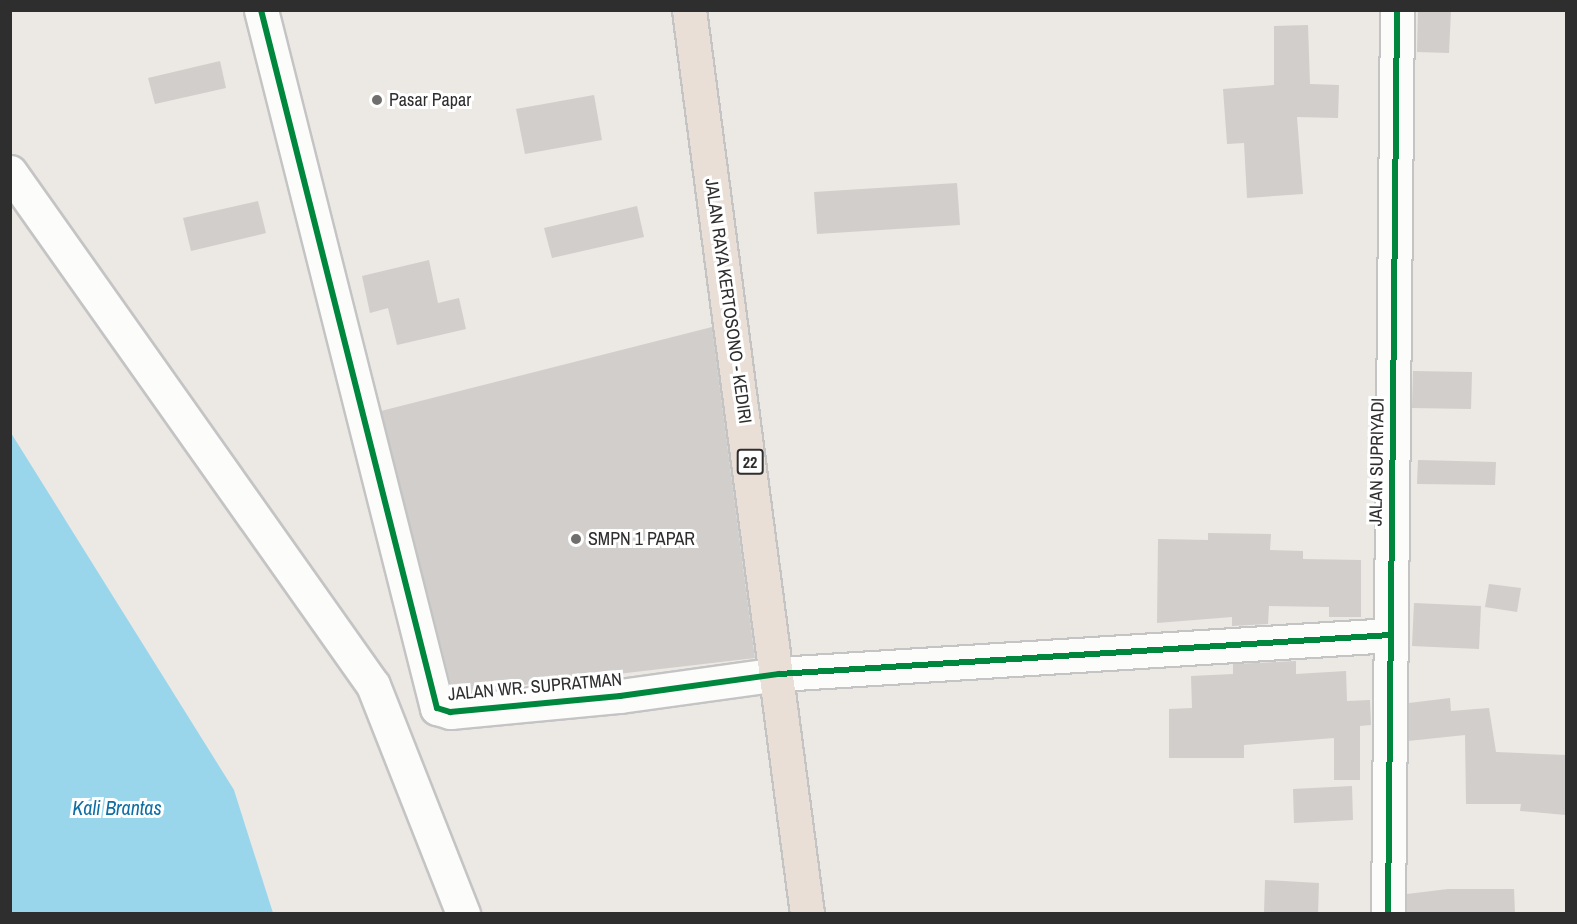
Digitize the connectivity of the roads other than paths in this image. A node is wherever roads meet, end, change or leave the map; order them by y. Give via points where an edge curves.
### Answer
1 (261, 10) edge
2 (689, 10) edge
3 (1397, 10) edge
4 (10, 172) edge
5 (1390, 635) junction
6 (779, 674) junction
7 (463, 914) edge
8 (807, 914) edge
9 (1388, 914) edge

1 - 6 street, JALAN WR. SUPRATMAN via 437,708 450,712 620,696
2 - 6 highway, JALAN RAYA KERTOSONO - KEDIRI / 22
3 - 5 street, JALAN SUPRIYADI
4 - 7 street via 373,686
5 - 6 street
5 - 9 street, JALAN SUPRIYADI
6 - 8 highway, JALAN RAYA KERTOSONO - KEDIRI / 22

